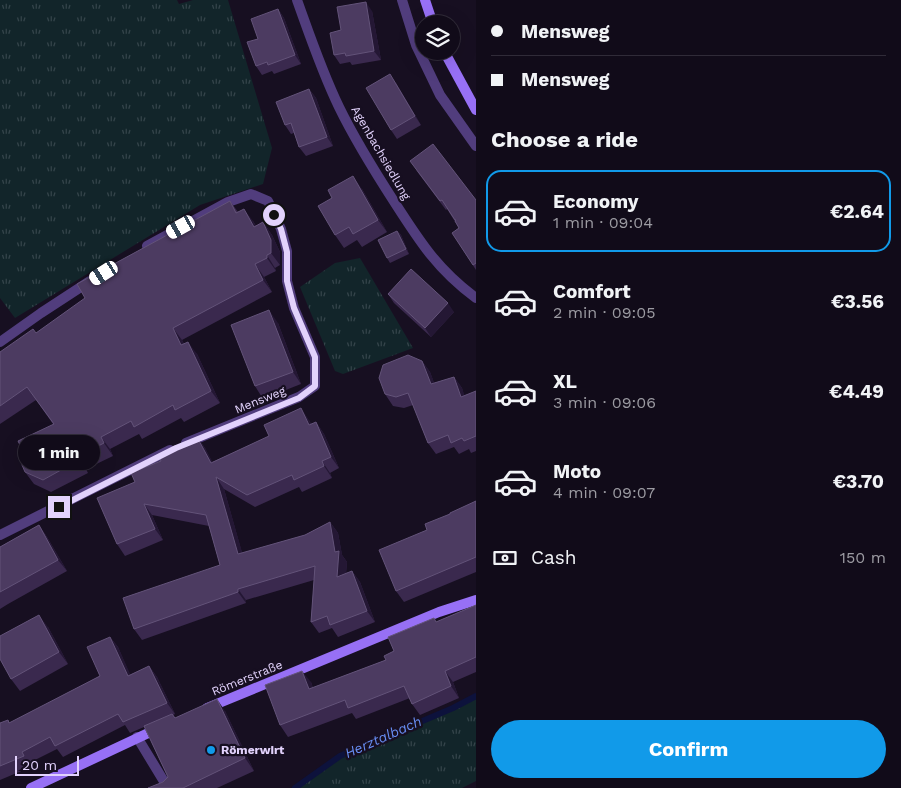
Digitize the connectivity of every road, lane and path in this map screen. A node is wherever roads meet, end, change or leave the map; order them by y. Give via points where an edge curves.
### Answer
1 (297, 0) edge
2 (402, 0) edge
3 (425, 0) edge
4 (429, 15) edge
5 (449, 60) edge
6 (476, 110) edge
7 (476, 146) edge
8 (135, 253) edge
9 (96, 278) edge
10 (476, 298) edge
11 (0, 342) edge
12 (0, 535) edge
13 (476, 600) edge
14 (195, 713) edge
15 (168, 724) edge
16 (137, 737) junction
17 (31, 788) edge
18 (168, 788) edge

1 - 10 street, Agenbachsiedlung via 339,106 373,170 429,254
2 - 7 street via 416,45 440,95
3 - 4 street
5 - 6 street
8 - 12 street, Mensweg via 228,202 251,194 268,201 287,252 287,281 294,308 315,357 315,386 299,398 176,448
9 - 11 street
13 - 14 street, Römerstraße via 439,612
15 - 16 street
16 - 17 street
16 - 18 street

